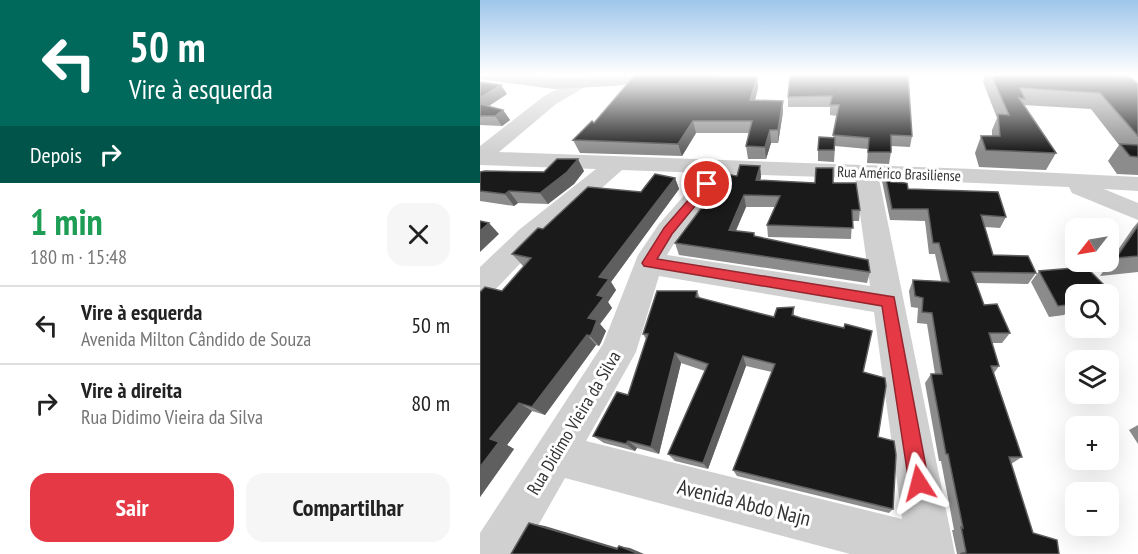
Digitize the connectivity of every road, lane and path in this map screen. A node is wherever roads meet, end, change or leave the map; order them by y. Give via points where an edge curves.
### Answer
1 (535, 101) edge
2 (549, 101) edge
3 (480, 140) edge
4 (480, 158) edge
5 (616, 164) junction
6 (721, 168) junction
7 (866, 173) junction
8 (1058, 179) junction
9 (1138, 184) edge
10 (1138, 212) edge
11 (648, 263) junction
12 (480, 286) edge
13 (889, 302) junction
14 (556, 455) junction
15 (931, 553) edge
16 (495, 554) edge

1 - 3 street
2 - 4 street
4 - 5 street, Rua Américo Brasiliense
5 - 6 street, Rua Américo Brasiliense
5 - 12 street via 530,236
6 - 7 street, Rua Américo Brasiliense
6 - 11 street, Rua Didimo Vieira da Silva via 668,231
7 - 8 street, Rua Américo Brasiliense
7 - 13 street
8 - 9 street, Rua Américo Brasiliense
8 - 10 street
11 - 13 street
11 - 14 street, Rua Didimo Vieira da Silva via 618,352
13 - 15 street
14 - 15 street, Avenida Abdo Najn
14 - 16 street, Rua Didimo Vieira da Silva

